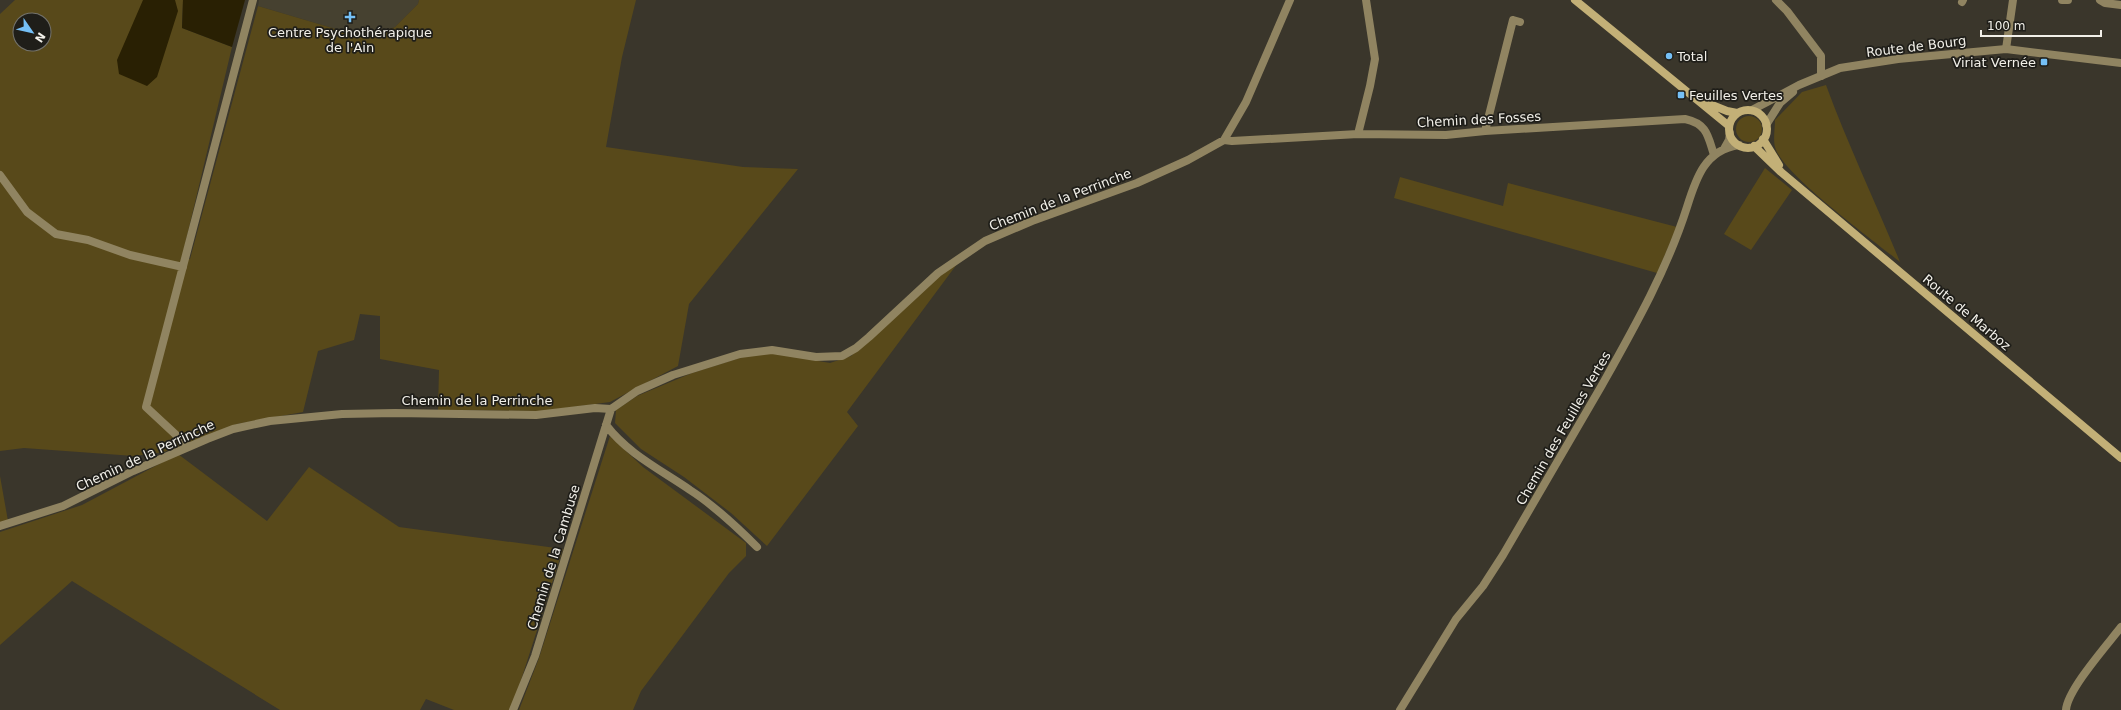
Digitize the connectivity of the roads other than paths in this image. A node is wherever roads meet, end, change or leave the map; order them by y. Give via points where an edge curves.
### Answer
1 (252, 0) edge
2 (1290, 0) edge
3 (1366, 0) edge
4 (1575, 0) edge
5 (1776, 0) edge
6 (2013, 0) edge
7 (2062, 0) edge
8 (2068, 0) edge
9 (2100, 0) edge
10 (2121, 6) edge
11 (1520, 22) dead end
12 (2006, 49) junction
13 (2121, 63) edge
14 (1821, 76) junction
15 (1810, 80) junction
16 (1694, 97) junction
17 (1752, 110) junction
18 (1737, 113) junction
19 (1766, 125) junction
20 (1729, 130) junction
21 (1485, 131) junction
22 (1358, 134) junction
23 (1763, 139) junction
24 (1224, 140) junction
25 (1739, 145) junction
26 (1754, 146) junction
27 (1724, 149) junction
28 (1714, 155) junction
29 (0, 175) edge
30 (1796, 185) junction
31 (183, 267) junction
32 (611, 409) junction
33 (606, 425) junction
34 (188, 446) junction
35 (2121, 458) edge
36 (0, 526) edge
37 (757, 547) dead end
38 (2121, 627) edge
39 (513, 710) edge
40 (1400, 710) edge
41 (2066, 710) edge

1 - 31 street
2 - 24 street, Chemin de la Perrinche via 1246,102
3 - 22 street via 1375,59
4 - 16 main road
5 - 14 street via 1820,56
6 - 12 street
7 - 8 street
9 - 10 street
11 - 21 street via 1513,20
12 - 13 street, Route de Bourg
12 - 14 street, Route de Bourg via 1862,64 1840,68
14 - 15 street, Route de Bourg
15 - 17 street, Route de Bourg
15 - 19 street, Route de Bourg via 1780,103
16 - 18 main road via 1723,110
16 - 20 main road
17 - 18 main road
17 - 19 main road via 1761,116
18 - 20 main road via 1730,121
19 - 23 main road
20 - 25 main road
20 - 27 street via 1728,144
21 - 22 street, Chemin des Fosses via 1446,135
21 - 28 street, Chemin des Fosses via 1685,119 1696,123 1705,131
22 - 24 street, Chemin des Fosses
23 - 26 main road
23 - 30 main road, Route de Marboz via 1776,161
24 - 32 street, Chemin de la Perrinche via 1138,183 1032,221 985,241 938,273 869,337 842,356 816,357 772,350 740,354 673,375 638,391
25 - 26 main road
25 - 27 street
26 - 30 main road, Route de Marboz
27 - 28 street, Chemin des Feuilles Vertes
28 - 40 street, Chemin des Feuilles Vertes via 1698,174 1671,248 1625,343 1503,555 1483,586 1456,619
29 - 31 street via 27,212 56,234 88,240 130,255
30 - 35 main road, Route de Marboz
31 - 34 street via 146,407
32 - 33 street, Chemin de la Cambuse
32 - 34 street, Chemin de la Perrinche via 595,408 536,415 395,413 305,417 233,429
33 - 37 street via 614,436 630,449 723,514
33 - 39 street, Chemin de la Cambuse via 537,649
34 - 36 street, Chemin de la Perrinche via 63,506
38 - 41 street via 2073,690

